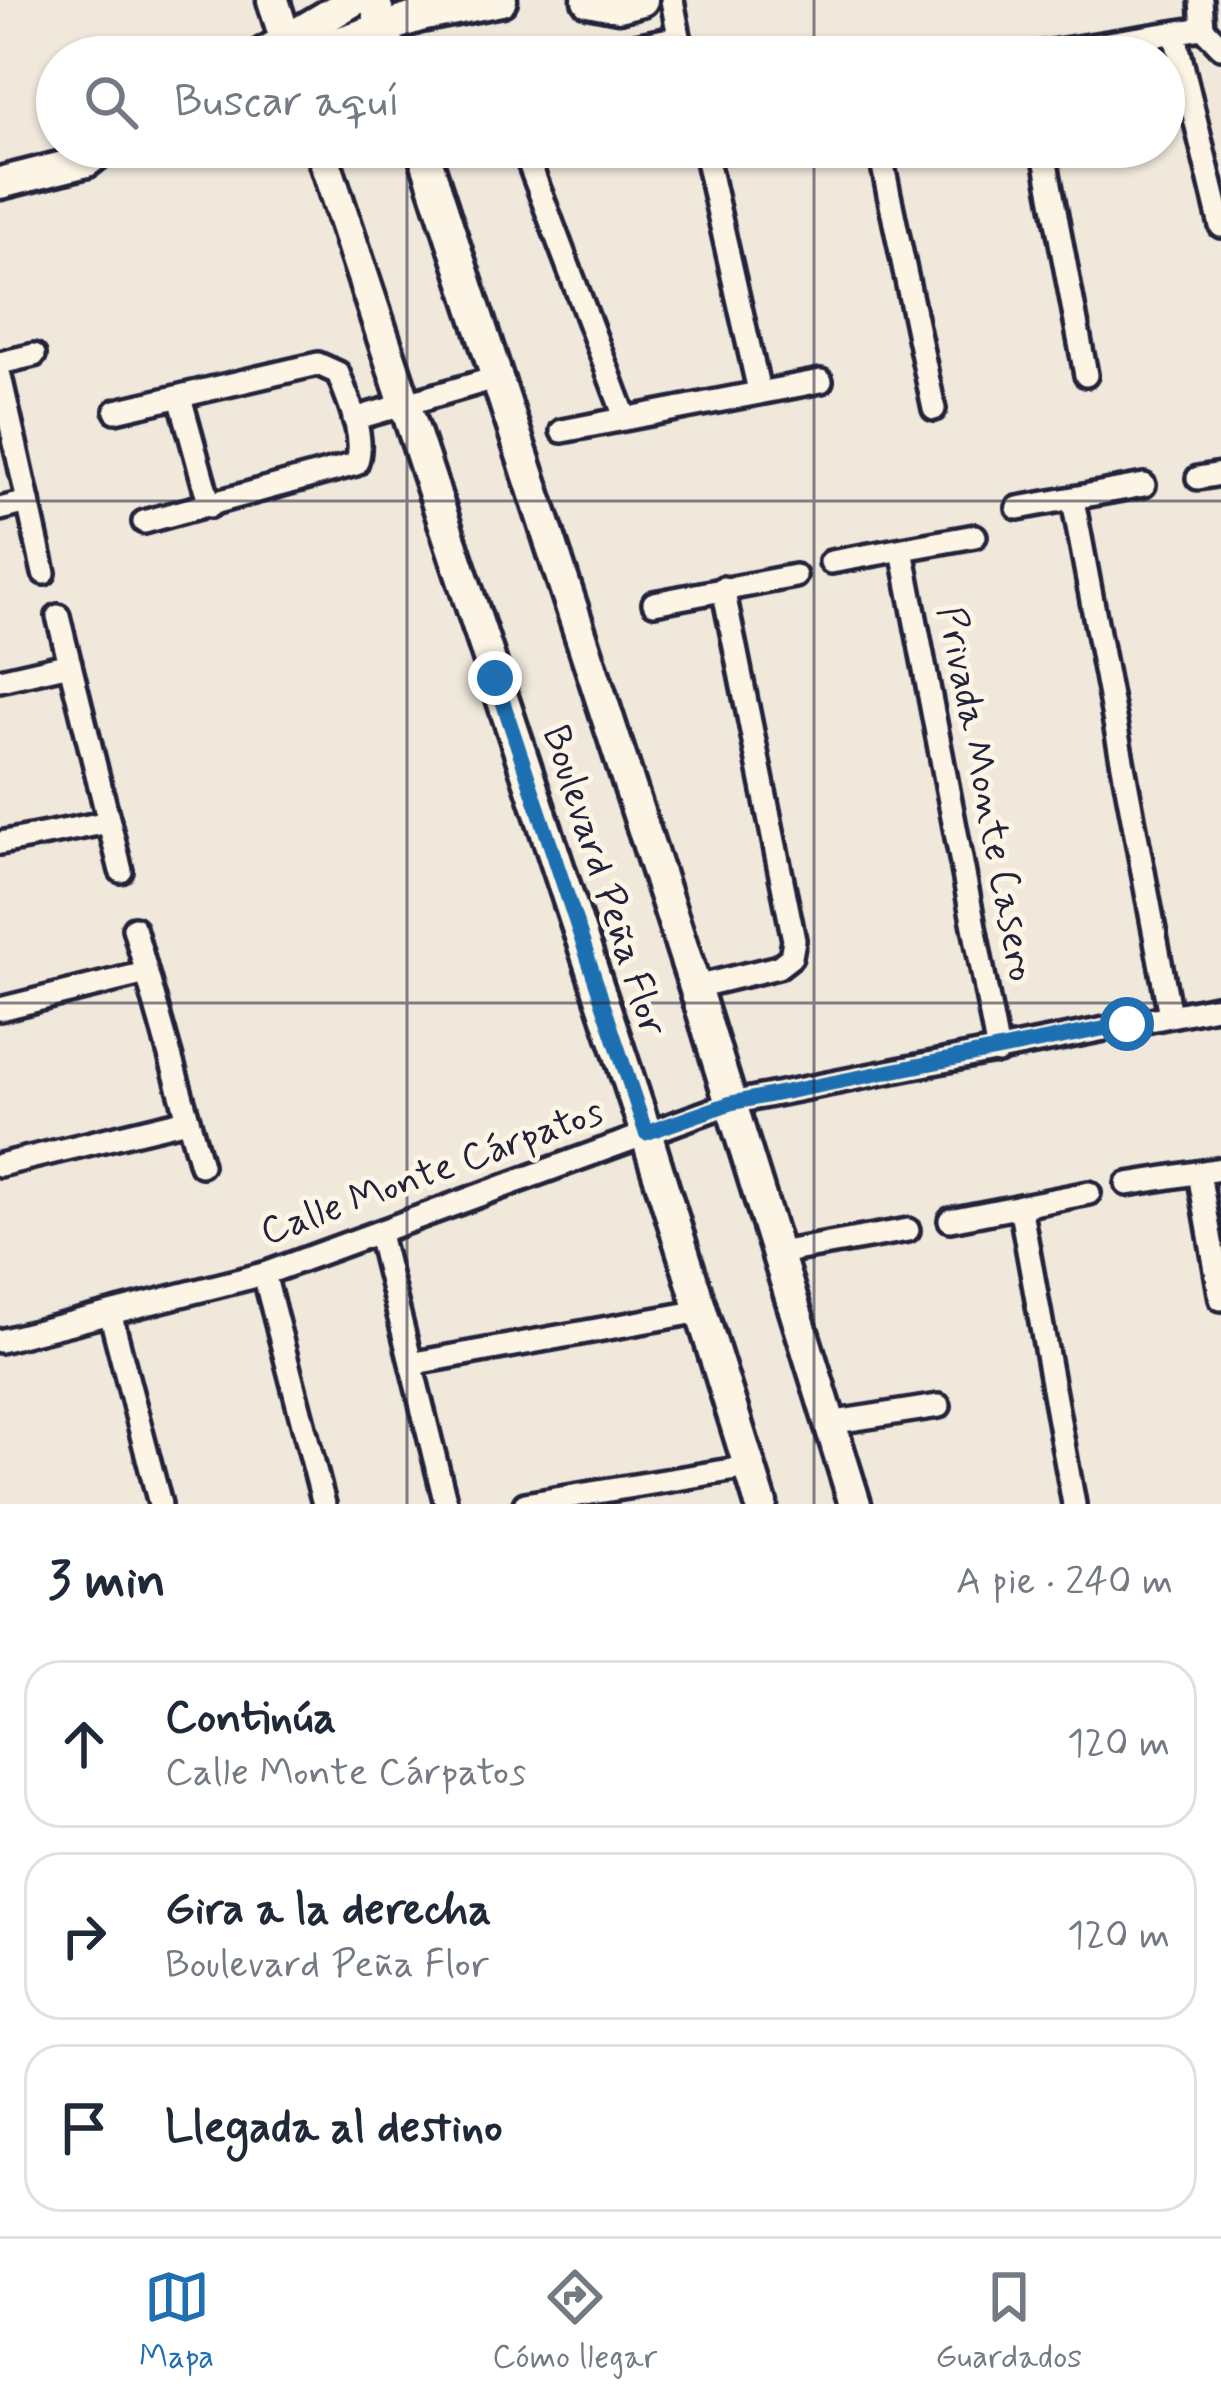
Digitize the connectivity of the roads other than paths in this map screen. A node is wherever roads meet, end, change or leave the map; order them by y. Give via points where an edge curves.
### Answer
1 (273, 0) edge
2 (354, 0) edge
3 (501, 0) edge
4 (587, 0) edge
5 (642, 0) edge
6 (672, 0) edge
7 (1201, 0) edge
8 (378, 14) edge
9 (1203, 28) junction
10 (1175, 35) joint
11 (285, 36) edge
12 (310, 36) edge
13 (328, 36) edge
14 (679, 36) edge
15 (1168, 36) edge
16 (1221, 47) edge
17 (1185, 77) edge
18 (59, 168) edge
19 (327, 168) edge
20 (429, 168) edge
21 (531, 168) edge
22 (709, 168) edge
23 (883, 168) edge
24 (1047, 168) edge
25 (0, 183) edge
26 (1221, 226) edge
27 (34, 355) dead end
28 (0, 363) edge
29 (1086, 375) dead end
30 (0, 376) edge
31 (499, 377) junction
32 (821, 381) dead end
33 (759, 391) junction
34 (180, 397) junction
35 (404, 405) junction
36 (934, 409) dead end
37 (116, 411) dead end
38 (625, 417) junction
39 (354, 419) junction
40 (562, 431) dead end
41 (1221, 474) edge
42 (1198, 478) dead end
43 (1144, 485) dead end
44 (1073, 500) junction
45 (28, 502) junction
46 (210, 506) junction
47 (1018, 508) dead end
48 (0, 509) edge
49 (144, 522) dead end
50 (975, 536) dead end
51 (902, 550) junction
52 (831, 562) dead end
53 (44, 573) dead end
54 (795, 576) dead end
55 (723, 588) junction
56 (654, 603) dead end
57 (58, 616) dead end
58 (70, 664) junction
59 (0, 680) edge
60 (109, 822) junction
61 (0, 843) edge
62 (121, 871) dead end
63 (134, 928) dead end
64 (146, 973) junction
65 (695, 987) junction
66 (1221, 1006) edge
67 (0, 1009) edge
68 (1170, 1015) junction
69 (998, 1052) junction
70 (731, 1103) junction
71 (187, 1120) junction
72 (646, 1133) junction
73 (201, 1165) dead end
74 (0, 1166) edge
75 (1210, 1171) edge
76 (1127, 1184) dead end
77 (1088, 1193) dead end
78 (1020, 1206) junction
79 (950, 1220) dead end
80 (908, 1230) dead end
81 (379, 1234) junction
82 (778, 1253) junction
83 (264, 1274) junction
84 (1221, 1299) edge
85 (702, 1311) junction
86 (111, 1316) junction
87 (0, 1341) edge
88 (415, 1363) junction
89 (939, 1406) dead end
90 (829, 1423) junction
91 (749, 1467) junction
92 (160, 1504) edge
93 (324, 1504) edge
94 (446, 1504) edge
95 (525, 1504) edge
96 (761, 1504) edge
97 (855, 1504) edge
98 (1074, 1504) edge

1 - 11 main road
2 - 12 main road
3 - 8 main road
4 - 5 main road
6 - 14 street
7 - 9 street
8 - 13 main road
9 - 10 street
9 - 16 street
10 - 15 street
17 - 26 street
18 - 25 main road
19 - 35 main road, Boulevard Peña Flor
20 - 31 main road, Boulevard Peña Flor
21 - 38 street
22 - 33 street
23 - 36 street
24 - 29 street
27 - 28 street
30 - 45 street
31 - 35 street
31 - 65 main road, Boulevard Peña Flor
32 - 33 street
33 - 38 street
34 - 37 street
34 - 39 street via 318,364 338,373
34 - 46 street
35 - 39 street
35 - 72 main road, Boulevard Peña Flor
38 - 40 street
39 - 46 street via 356,464
41 - 42 street
43 - 44 street
44 - 47 street
44 - 68 street
45 - 48 street
45 - 53 street
46 - 49 street
50 - 51 street
51 - 52 street
51 - 69 street, Privada Monte Casero
54 - 55 street
55 - 56 street
55 - 65 street via 794,940 778,967
57 - 58 street
58 - 59 street
58 - 60 street
60 - 61 street
60 - 62 street
63 - 64 street
64 - 67 street
64 - 71 street
65 - 70 main road, Boulevard Peña Flor
66 - 68 street, Calle Monte Cárpatos
68 - 69 street, Calle Monte Cárpatos
69 - 70 street, Calle Monte Cárpatos
70 - 72 street, Calle Monte Cárpatos
70 - 82 main road, Boulevard Peña Flor
71 - 73 street
71 - 74 street
72 - 81 street, Calle Monte Cárpatos
72 - 85 main road, Boulevard Peña Flor
75 - 76 street
75 - 84 street
77 - 78 street
78 - 79 street
78 - 98 street
80 - 82 street
81 - 83 street, Calle Monte Cárpatos
81 - 88 street
82 - 90 main road, Boulevard Peña Flor
83 - 86 street, Calle Monte Cárpatos
83 - 93 street
85 - 88 street
85 - 91 main road, Boulevard Peña Flor
86 - 87 street, Calle Monte Cárpatos
86 - 92 street
88 - 94 street
89 - 90 street
90 - 97 main road, Boulevard Peña Flor
91 - 95 street
91 - 96 main road, Boulevard Peña Flor

